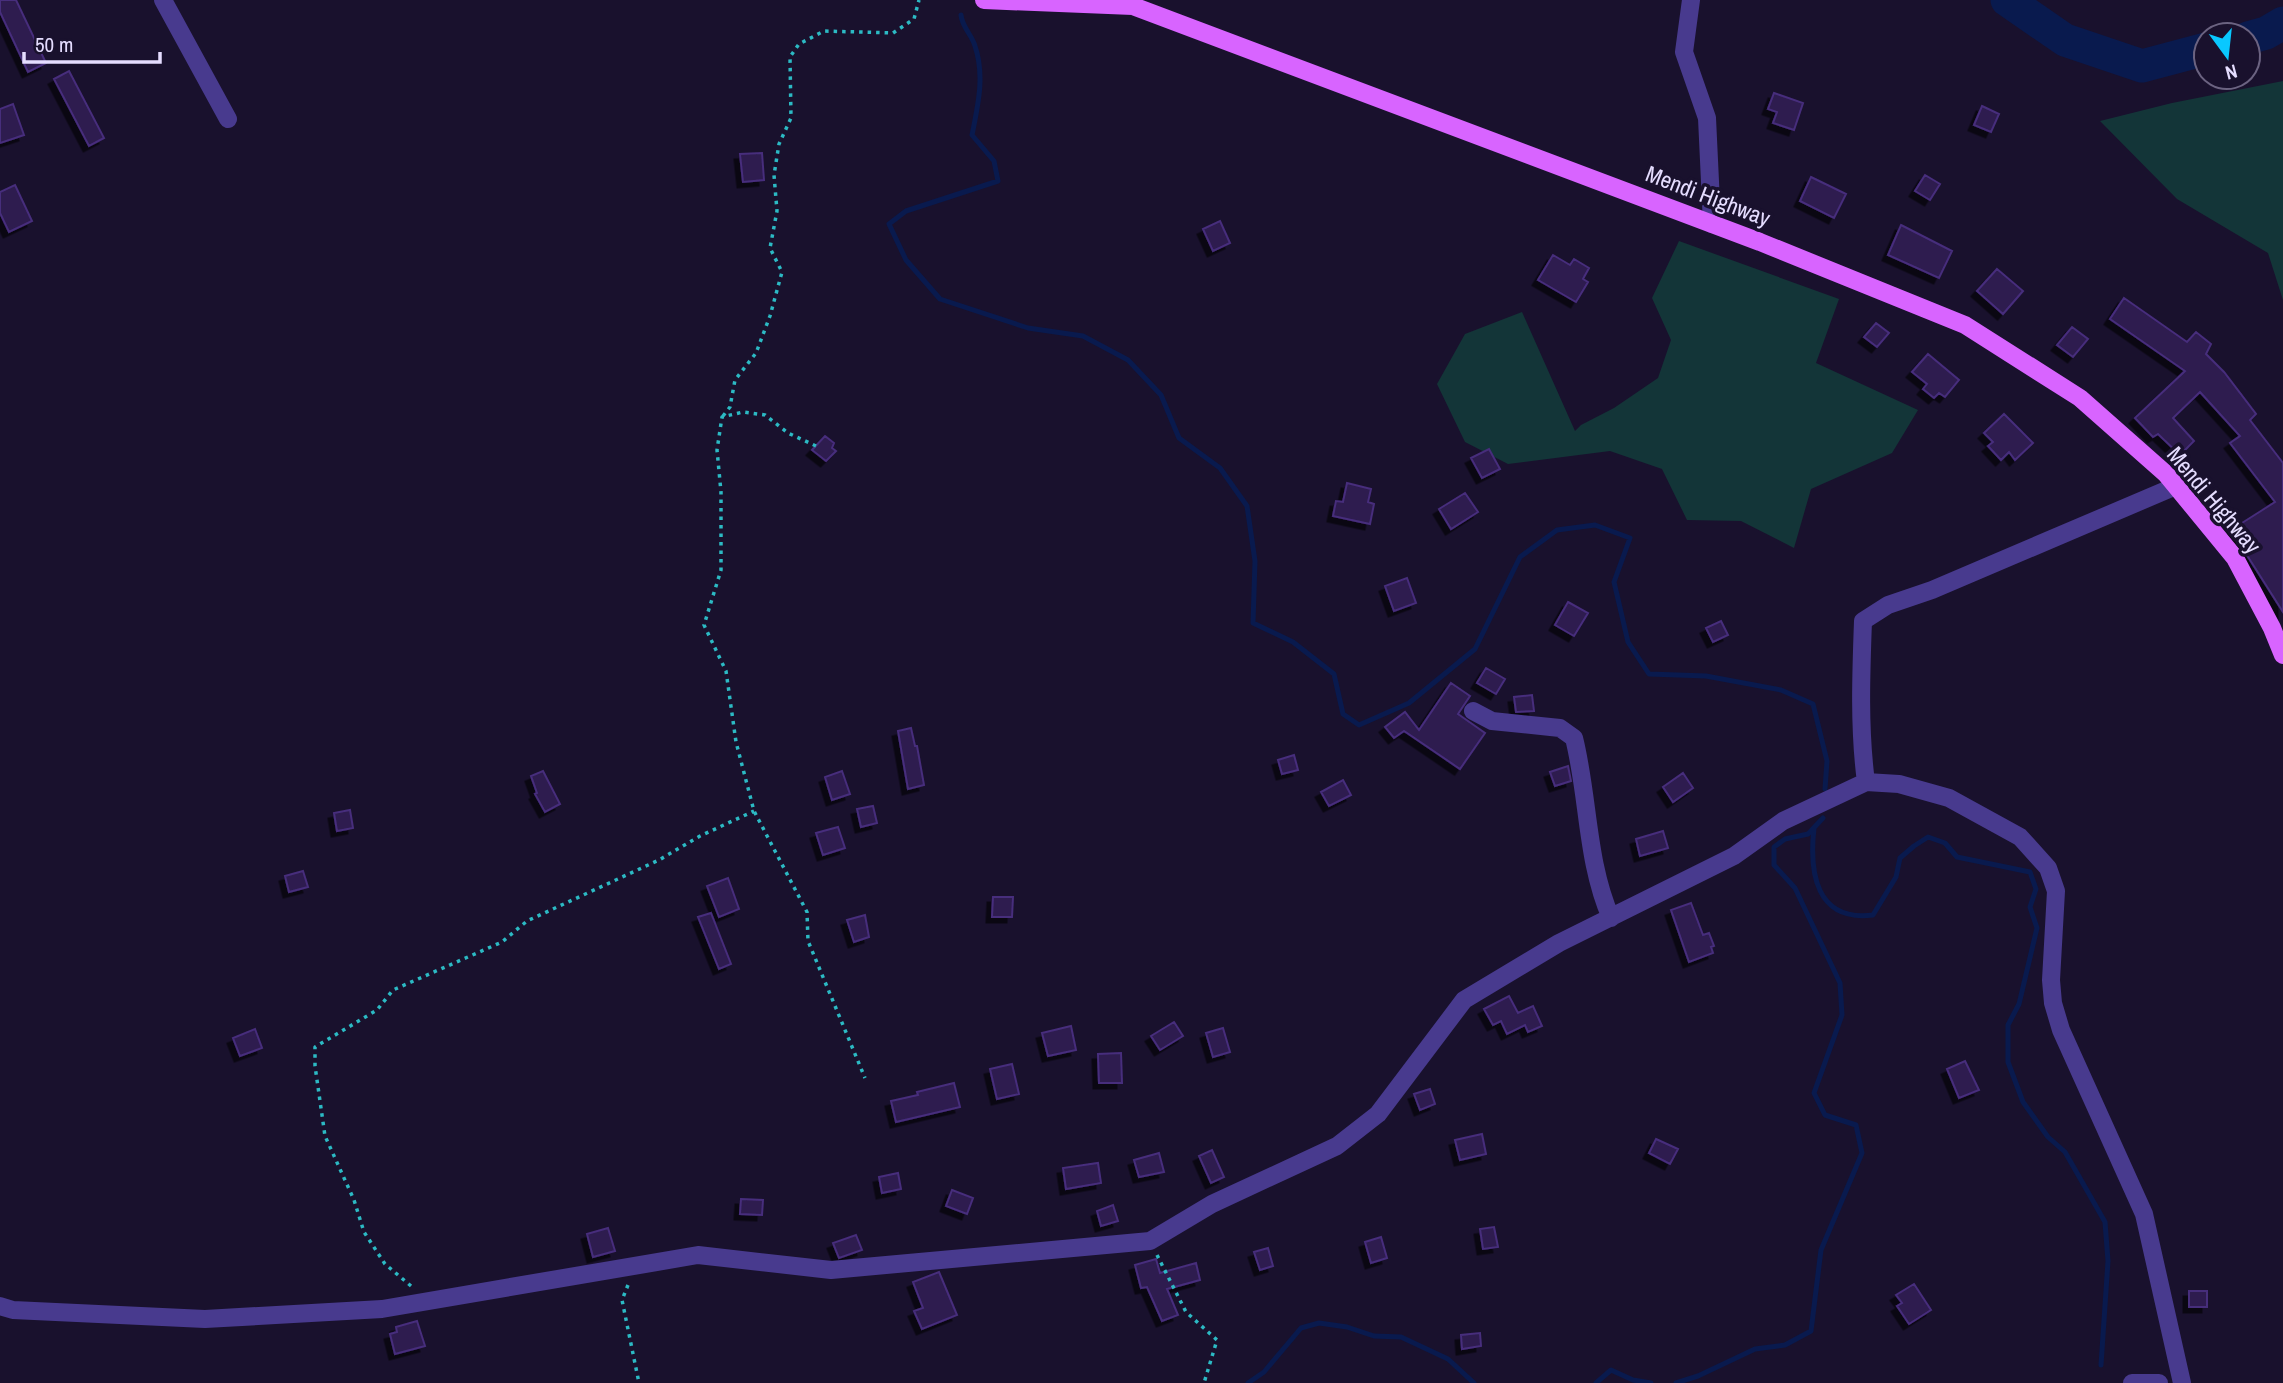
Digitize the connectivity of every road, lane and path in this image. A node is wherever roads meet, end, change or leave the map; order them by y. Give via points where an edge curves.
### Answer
1 (163, 0) edge
2 (919, 0) edge
3 (984, 0) edge
4 (1691, 0) edge
5 (229, 118) dead end
6 (1712, 224) junction
7 (722, 417) junction
8 (816, 446) dead end
9 (2176, 486) junction
10 (2283, 655) edge
11 (1473, 711) dead end
12 (1866, 782) junction
13 (754, 811) junction
14 (1611, 918) junction
15 (865, 1078) dead end
16 (1150, 1241) junction
17 (635, 1266) junction
18 (417, 1303) junction
19 (0, 1306) edge
20 (639, 1383) edge
21 (1204, 1383) edge
22 (2132, 1383) edge
23 (2159, 1383) edge
24 (2182, 1383) edge

1 - 5 street
2 - 7 path via 914,19 893,33 824,31 799,44 790,57 792,118 777,154 778,211 770,248 782,272 756,353 735,380 730,407
3 - 6 main road, Mendi Highway via 1133,6
4 - 6 street via 1685,52 1707,118
6 - 9 main road, Mendi Highway via 1965,325 2080,398
7 - 8 path via 743,412 765,415
7 - 13 path via 717,450 721,570 704,625 726,671 736,742
9 - 10 main road, Mendi Highway via 2235,558
9 - 12 street via 1888,606 1863,621
11 - 14 street via 1492,721 1560,727 1574,738 1595,871
12 - 14 street via 1783,821 1734,856
12 - 24 street via 1899,783 1949,797 2020,837 2048,868 2056,891 2053,1003 2144,1213
13 - 15 path via 807,912 808,941
13 - 18 path via 527,921 502,942 393,990 377,1010 315,1047 325,1136 363,1232 385,1264 410,1284
14 - 16 street via 1464,1000 1378,1114 1337,1146 1212,1204
16 - 17 street via 831,1270 698,1255
16 - 21 path via 1186,1312 1217,1340
17 - 18 street
17 - 20 path via 622,1300
18 - 19 street via 205,1319
22 - 23 street

